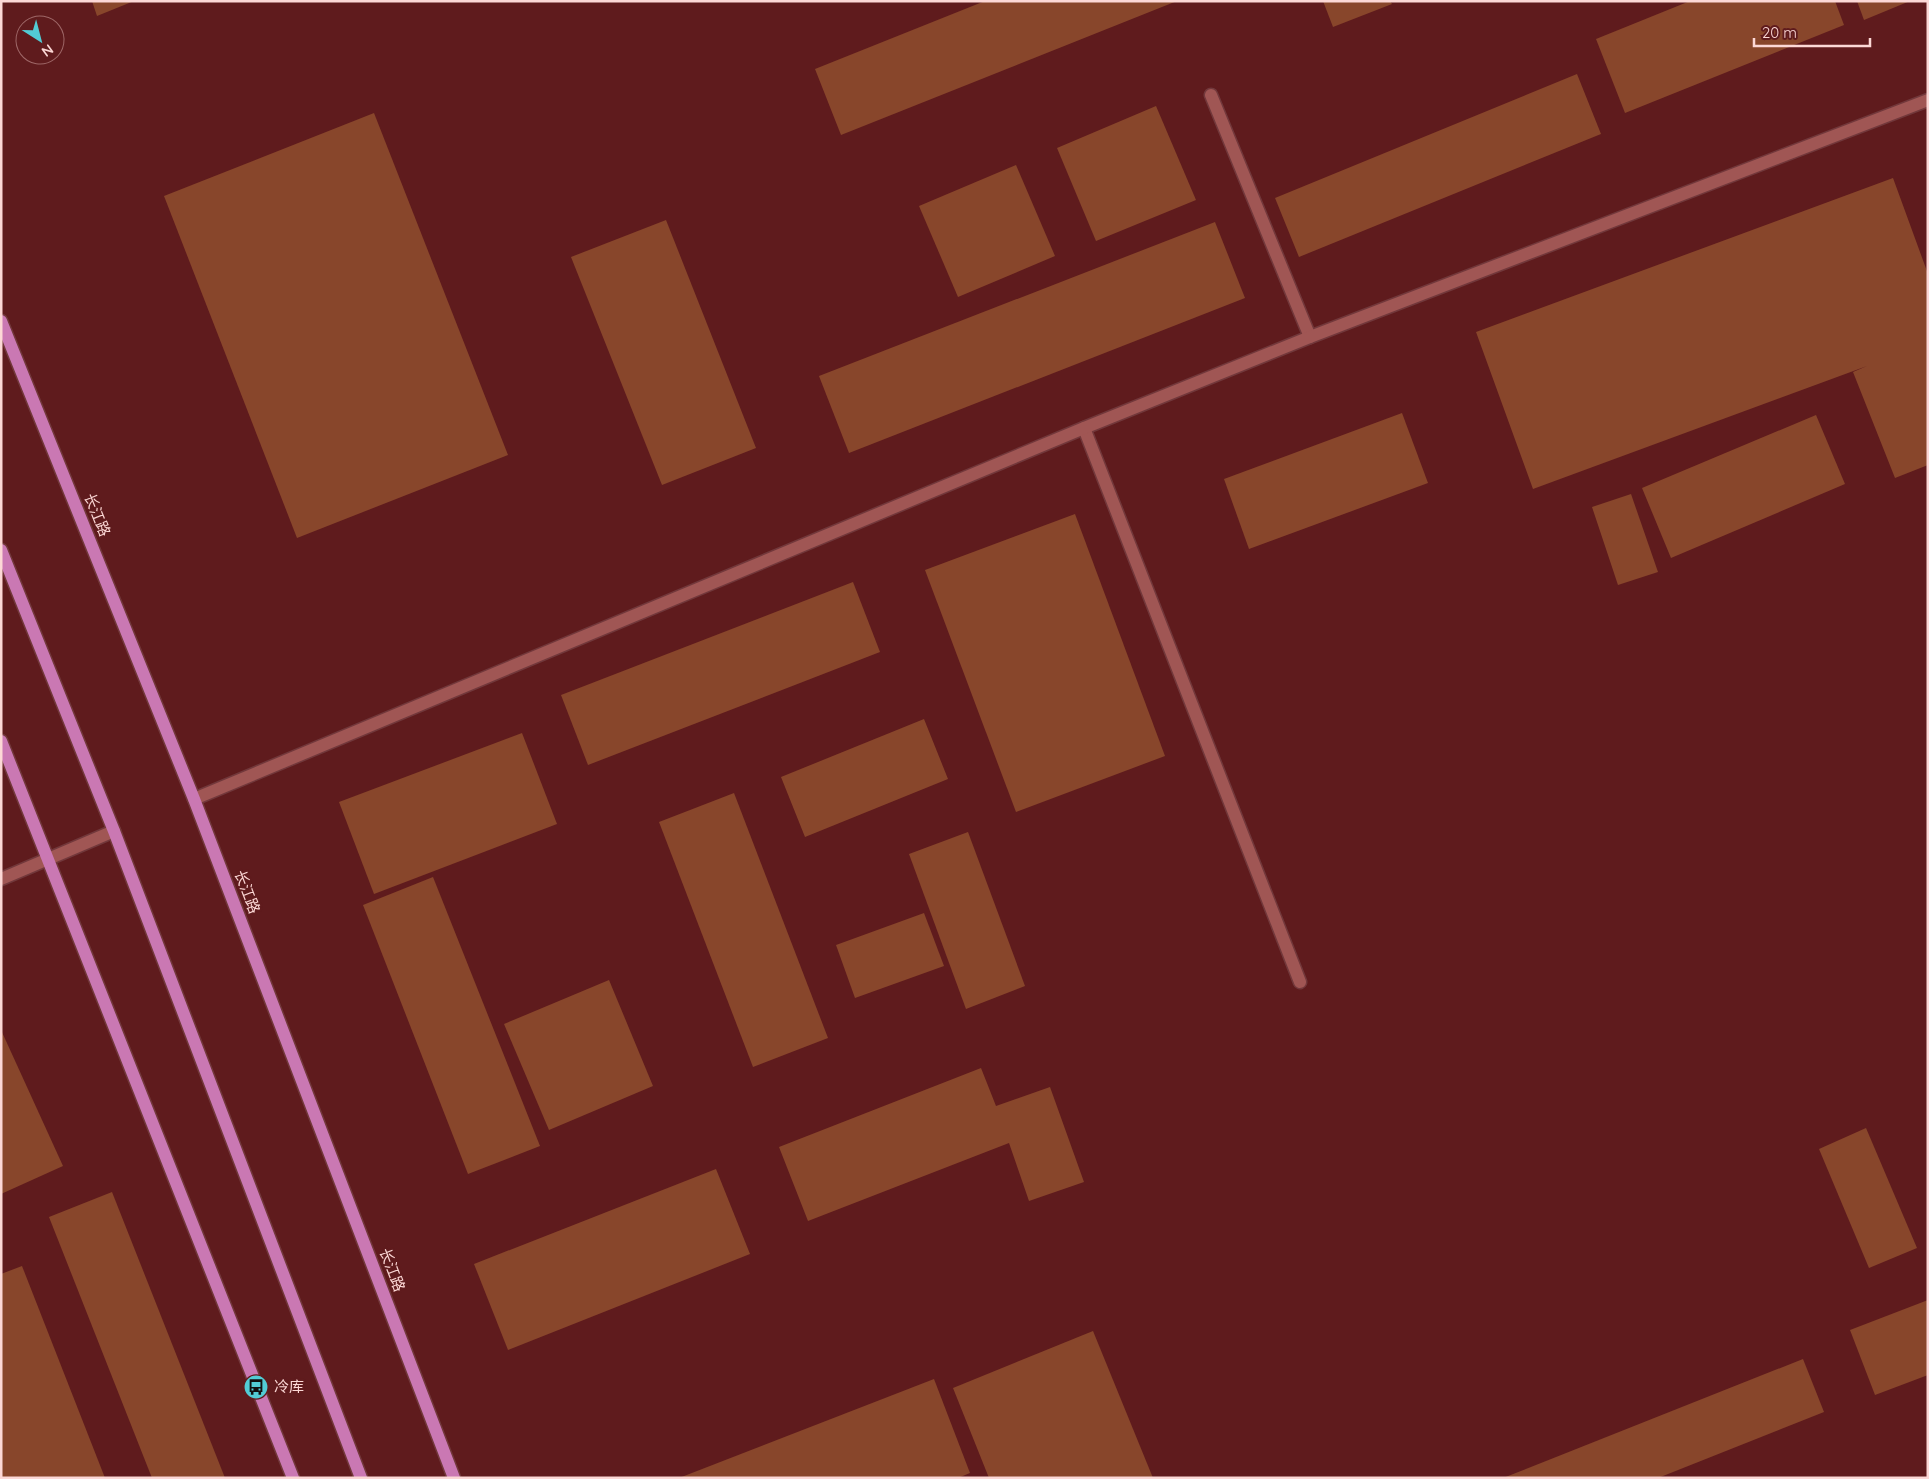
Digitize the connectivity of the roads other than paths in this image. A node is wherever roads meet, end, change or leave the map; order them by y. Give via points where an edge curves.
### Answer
1 (1211, 95) dead end
2 (1928, 100) edge
3 (1, 321) edge
4 (1310, 337) junction
5 (1084, 428) junction
6 (1, 550) edge
7 (1, 741) edge
8 (194, 798) junction
9 (114, 831) junction
10 (48, 860) junction
11 (1, 879) edge
12 (1300, 982) dead end
13 (293, 1478) edge
14 (361, 1478) edge
15 (454, 1478) edge

1 - 4 street
2 - 4 street
3 - 8 main road, 长江路
4 - 5 street
5 - 8 street
5 - 12 street
6 - 9 main road
7 - 10 main road
8 - 15 main road, 长江路
9 - 10 street
9 - 14 main road
10 - 11 street
10 - 13 main road

